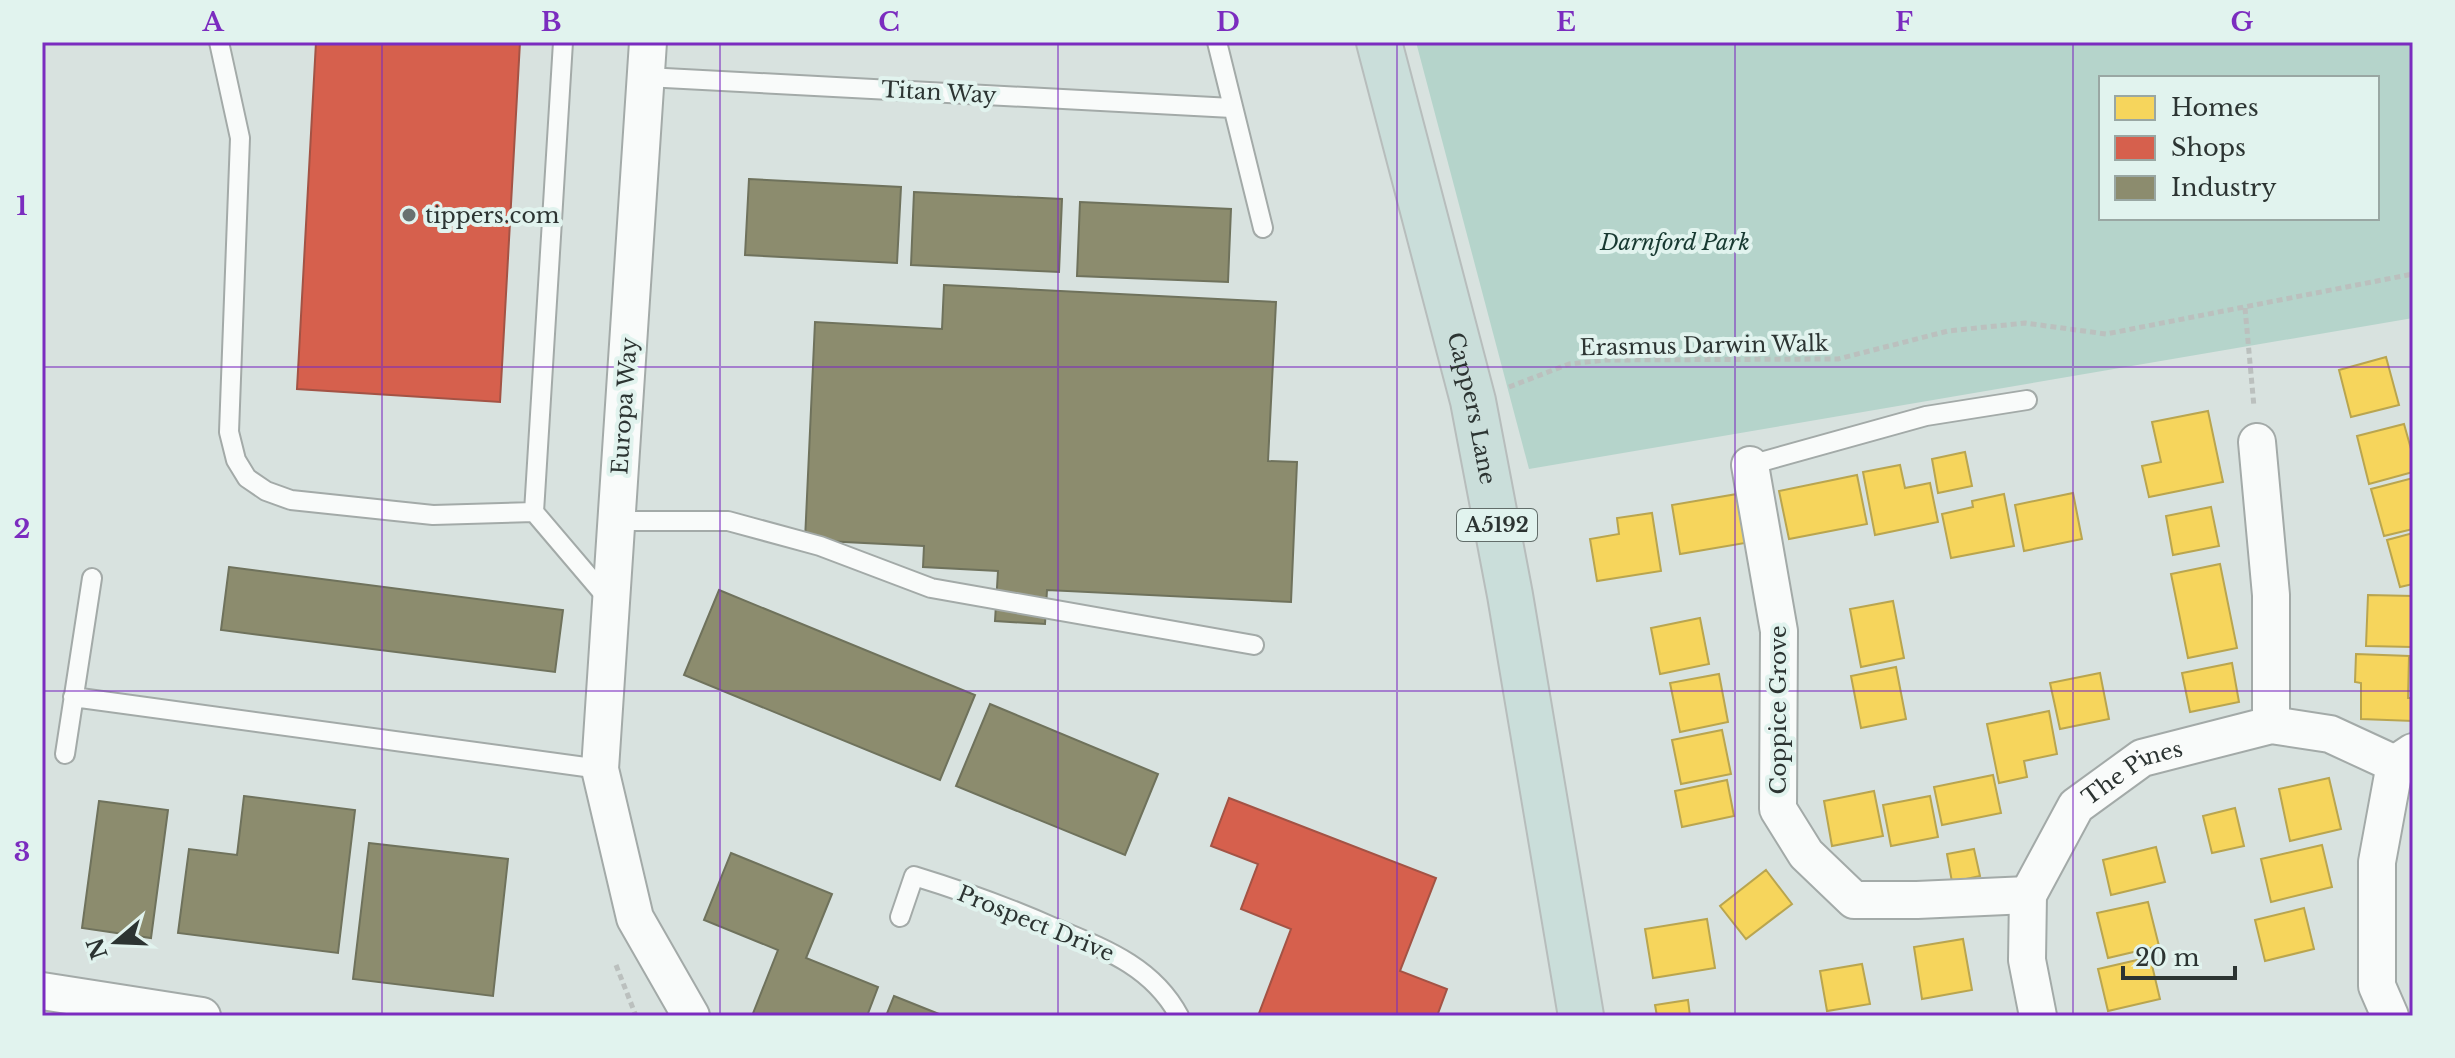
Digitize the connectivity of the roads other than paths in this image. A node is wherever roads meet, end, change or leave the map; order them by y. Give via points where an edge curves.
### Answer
1 (219, 42) edge
2 (563, 42) edge
3 (1217, 42) edge
4 (1379, 42) edge
5 (647, 59) edge
6 (1232, 108) junction
7 (1263, 228) dead end
8 (2027, 400) dead end
9 (2257, 442) road end
10 (1750, 465) joint
11 (534, 512) junction
12 (617, 521) junction
13 (92, 578) dead end
14 (611, 604) junction
15 (1254, 645) dead end
16 (73, 697) junction
17 (2271, 725) junction
18 (65, 754) dead end
19 (2404, 758) edge
20 (600, 769) junction
21 (2028, 895) junction
22 (900, 917) dead end
23 (42, 991) edge
24 (689, 1015) edge
25 (202, 1016) edge
26 (1179, 1016) edge
27 (1581, 1016) edge
28 (2038, 1016) edge
29 (2390, 1016) edge

1 - 11 lane via 240,138 229,432 247,478 291,500 433,515
2 - 11 lane
3 - 6 lane
4 - 27 highway, Cappers Lane / A5192 via 1473,401
5 - 6 lane, Titan Way
5 - 12 street, Europa Way
6 - 7 lane
8 - 10 lane via 1926,416
9 - 17 street via 2271,595
10 - 21 street, Coppice Grove via 1779,631 1778,809 1806,854 1854,900
11 - 14 lane
12 - 14 street, Europa Way
12 - 15 lane via 728,521 820,546 931,588
13 - 16 lane
14 - 20 street, Europa Way
16 - 18 lane
16 - 20 lane
17 - 19 street, The Pines via 2330,734
17 - 21 street, The Pines via 2142,758 2076,806
19 - 29 street via 2377,862 2377,986
20 - 24 street, Europa Way via 635,918
21 - 28 street, The Pines via 2027,960
22 - 26 lane, Prospect Drive via 914,876 997,902 1121,957 1153,980
23 - 25 street

